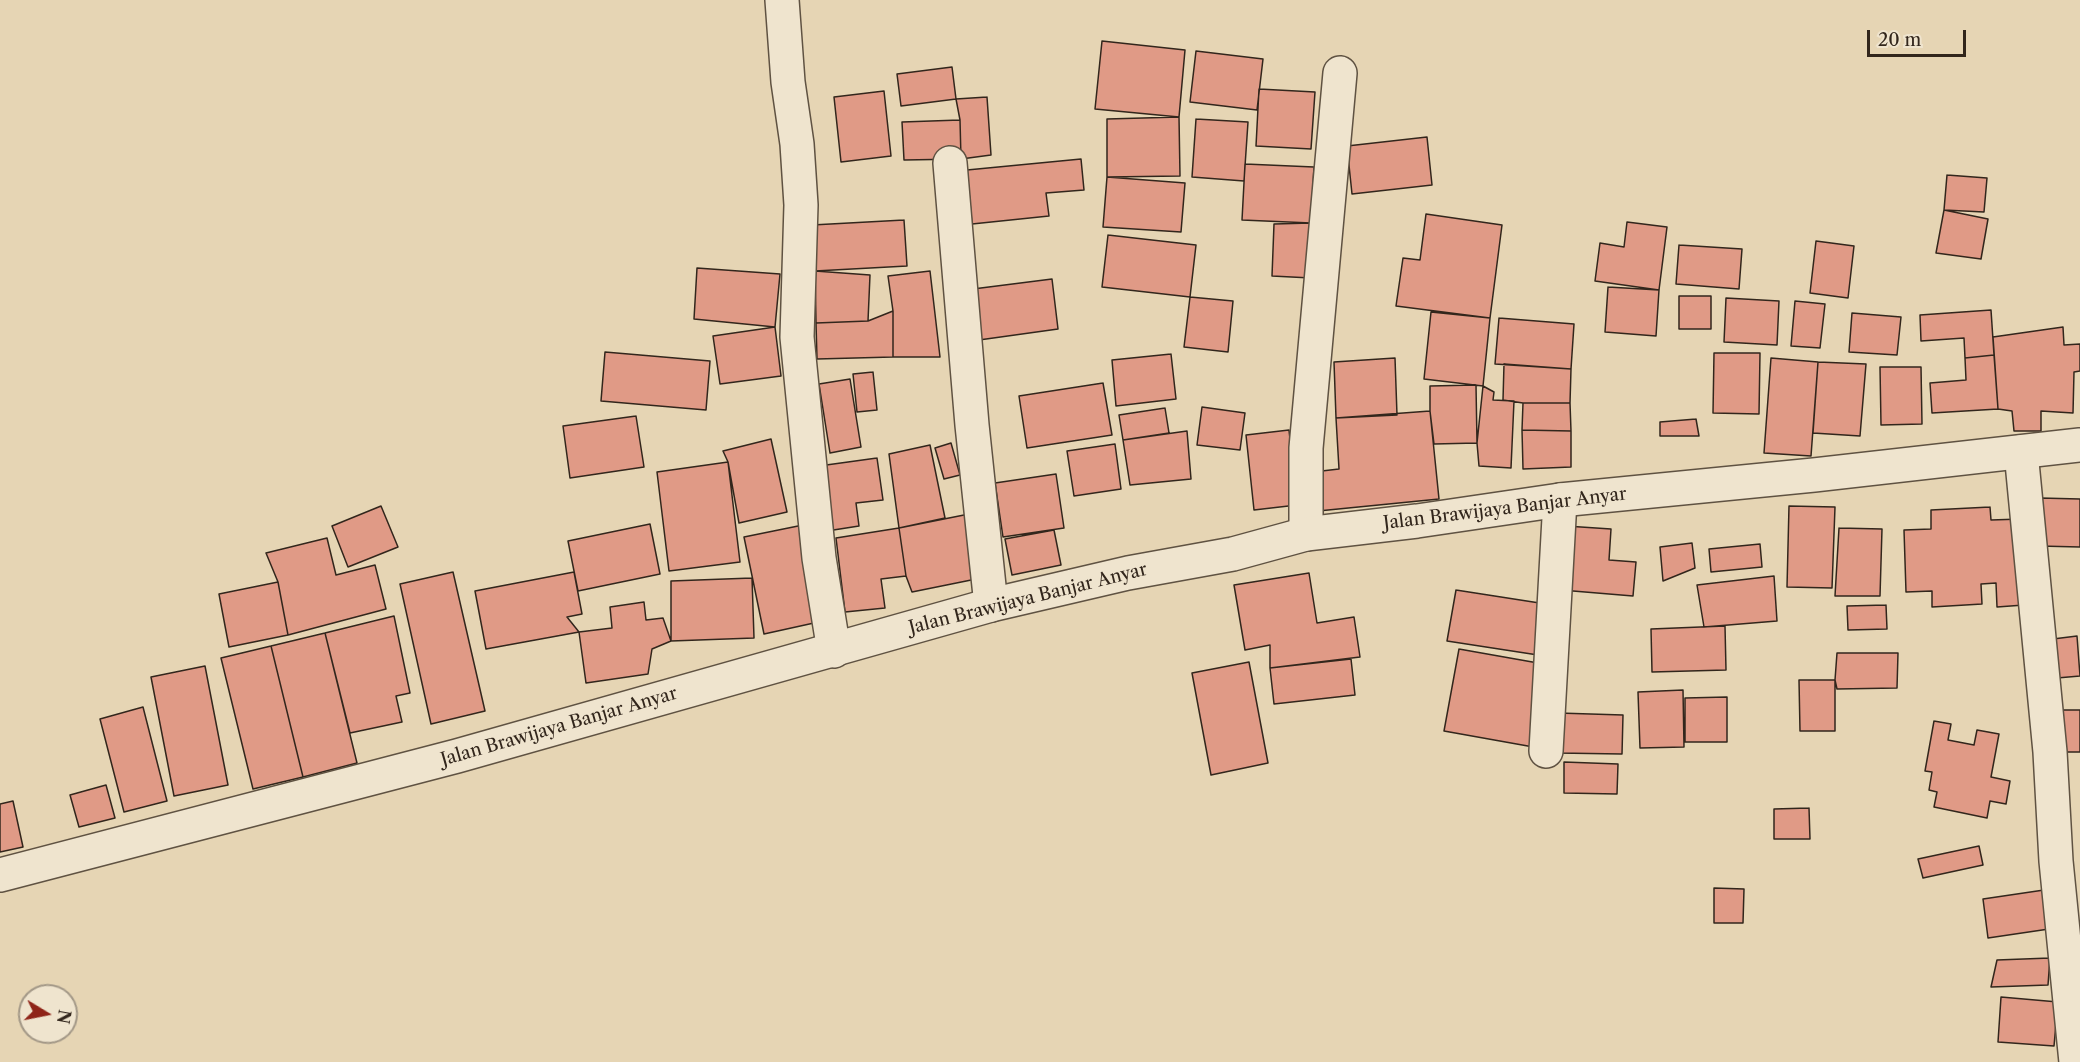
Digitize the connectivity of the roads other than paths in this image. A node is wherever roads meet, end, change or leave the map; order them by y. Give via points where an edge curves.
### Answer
1 (782, 0) edge
2 (1340, 73) dead end
3 (950, 163) dead end
4 (2080, 445) edge
5 (2020, 452) junction
6 (1560, 501) junction
7 (1306, 534) junction
8 (991, 605) junction
9 (834, 651) junction
10 (1546, 751) dead end
11 (0, 875) edge
12 (2076, 1062) edge

1 - 9 street via 801,205 797,337 819,558
2 - 7 street via 1306,448
3 - 8 street
4 - 5 street, Jalan Brawijaya Banjar Anyar
5 - 6 street, Jalan Brawijaya Banjar Anyar
5 - 12 street
6 - 7 street, Jalan Brawijaya Banjar Anyar
6 - 10 street
7 - 8 street, Jalan Brawijaya Banjar Anyar via 1233,554 1128,573
8 - 9 street, Jalan Brawijaya Banjar Anyar
9 - 11 street, Jalan Brawijaya Banjar Anyar via 445,759

